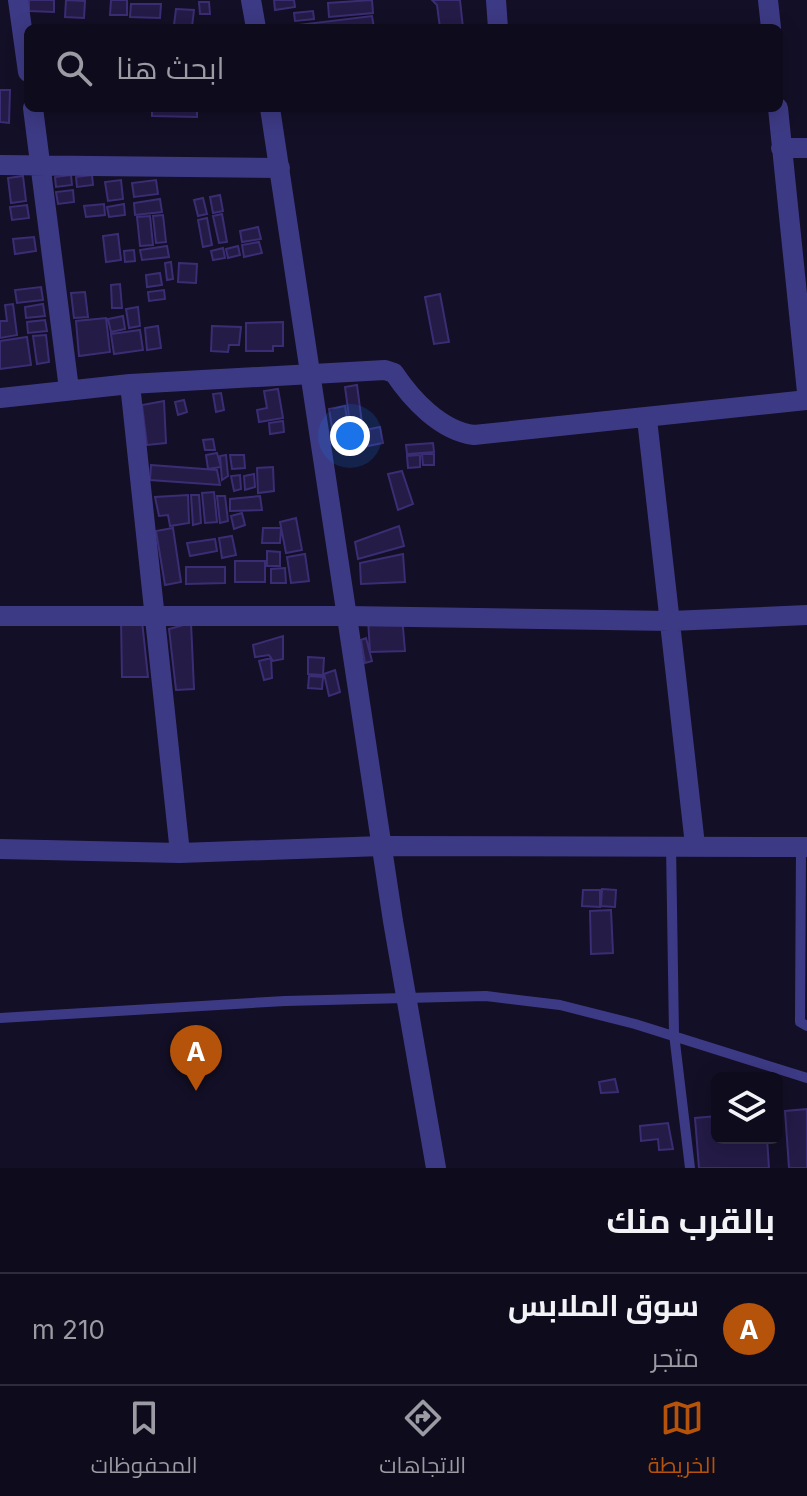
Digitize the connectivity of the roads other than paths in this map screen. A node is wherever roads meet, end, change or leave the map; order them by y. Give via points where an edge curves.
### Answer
1 (18, 0) edge
2 (251, 0) edge
3 (496, 0) edge
4 (768, 0) edge
5 (255, 24) edge
6 (498, 24) edge
7 (771, 24) edge
8 (24, 43) edge
9 (34, 112) edge
10 (271, 112) edge
11 (778, 112) edge
12 (781, 148) junction
13 (807, 148) edge
14 (41, 164) junction
15 (0, 165) edge
16 (280, 168) junction
17 (312, 372) junction
18 (130, 384) junction
19 (69, 389) junction
20 (807, 392) edge
21 (0, 398) edge
22 (807, 400) edge
23 (647, 419) junction
24 (807, 615) edge
25 (0, 616) edge
26 (155, 616) junction
27 (347, 616) junction
28 (671, 621) junction
29 (671, 845) junction
30 (695, 845) junction
31 (382, 846) junction
32 (804, 847) edge
33 (0, 849) edge
34 (180, 853) junction
35 (405, 996) junction
36 (0, 1018) edge
37 (807, 1026) edge
38 (674, 1034) junction
39 (807, 1078) edge
40 (436, 1168) edge
41 (690, 1168) edge

1 - 8 street
2 - 5 street
3 - 6 street
4 - 7 street
9 - 14 street
10 - 16 street
11 - 12 street
12 - 13 street
12 - 20 street
14 - 15 street
14 - 16 street
14 - 19 street
16 - 17 street
17 - 18 street
17 - 23 street via 394,373 440,425 457,433
17 - 27 street
18 - 19 street
18 - 26 street
19 - 21 street
22 - 23 street
23 - 28 street
24 - 28 street
25 - 26 street
26 - 27 street
26 - 34 street
27 - 28 street
27 - 31 street
28 - 30 street
29 - 30 street
29 - 31 street
29 - 38 lane
30 - 32 street
31 - 34 street
31 - 35 street
32 - 37 lane via 800,1022
33 - 34 street
35 - 36 lane
35 - 38 lane via 486,996 560,1005
35 - 40 street
38 - 39 lane
38 - 41 lane

